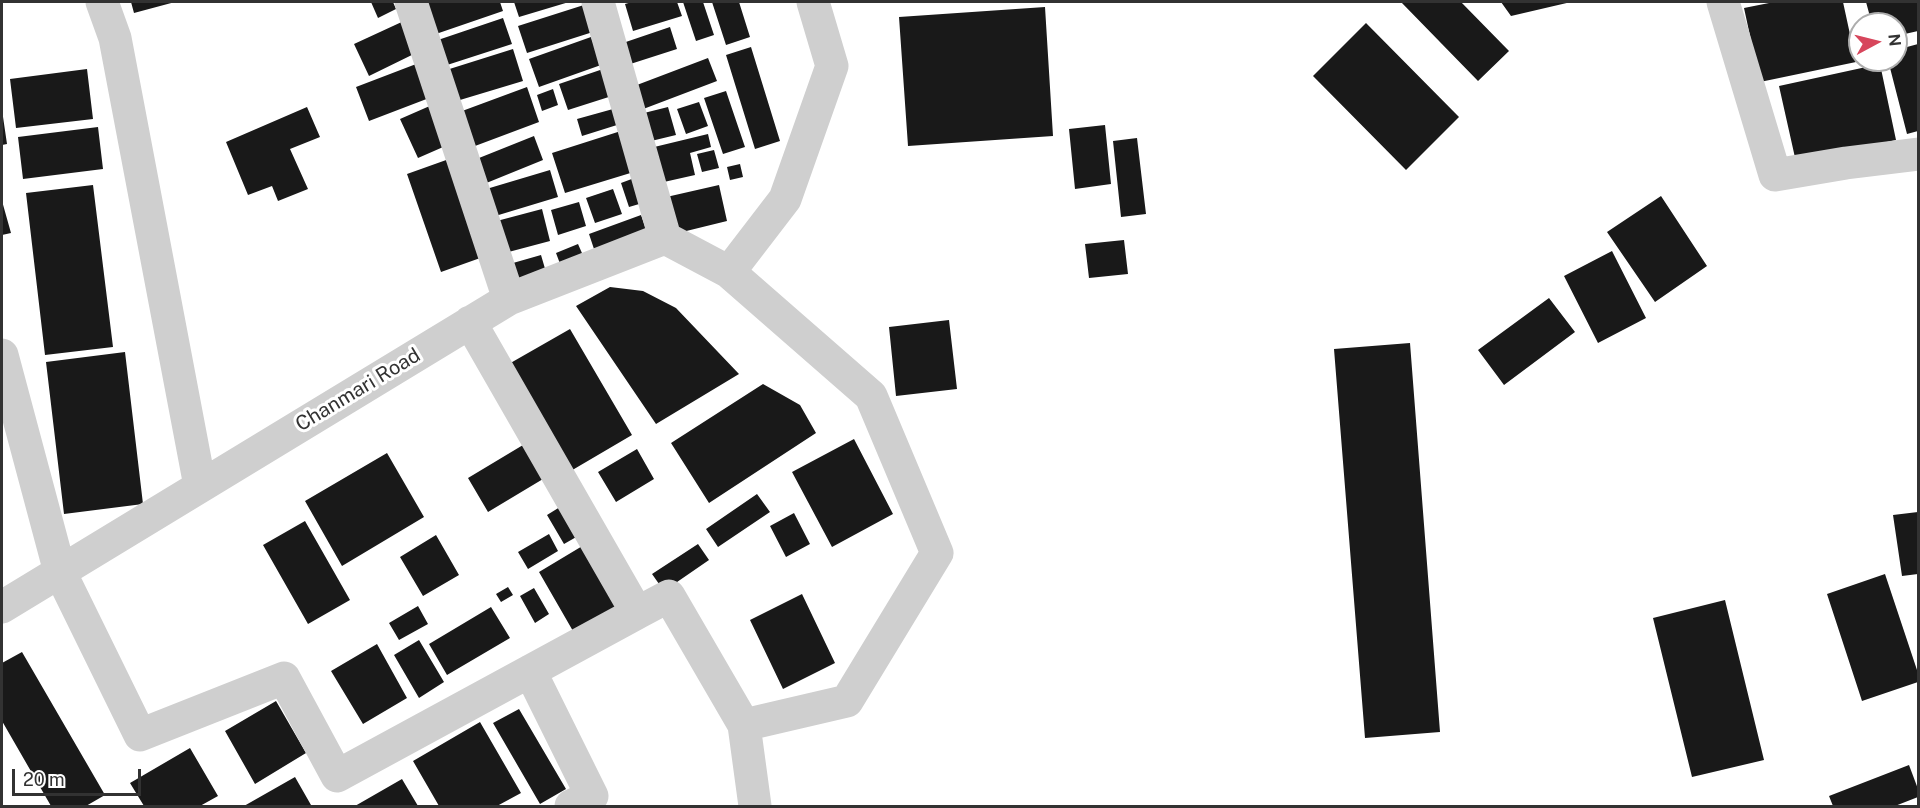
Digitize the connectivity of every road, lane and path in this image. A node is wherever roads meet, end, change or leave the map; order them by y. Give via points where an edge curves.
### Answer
1 (102, 2) edge
2 (411, 2) edge
3 (598, 2) edge
4 (813, 2) edge
5 (1722, 2) edge
6 (1918, 154) edge
7 (665, 238) junction
8 (729, 272) junction
9 (509, 299) junction
10 (470, 322) junction
11 (2, 355) edge
12 (200, 486) junction
13 (60, 572) junction
14 (2, 608) edge
15 (637, 613) junction
16 (530, 671) junction
17 (744, 725) junction
18 (571, 807) edge
19 (755, 807) edge

1 - 12 street via 115,38
2 - 9 street
3 - 7 street
4 - 8 street via 832,66 785,199
5 - 6 street via 1775,175
7 - 8 street
7 - 9 street, Chanmari Road
8 - 17 street via 871,396 937,553 847,701
9 - 10 street, Chanmari Road
10 - 12 street, Chanmari Road
10 - 15 street
11 - 13 street
12 - 13 street, Chanmari Road
13 - 14 street, Chanmari Road
13 - 16 street via 141,735 284,678 337,776
15 - 16 street
15 - 17 street via 669,596
16 - 18 street via 592,796
17 - 19 street

